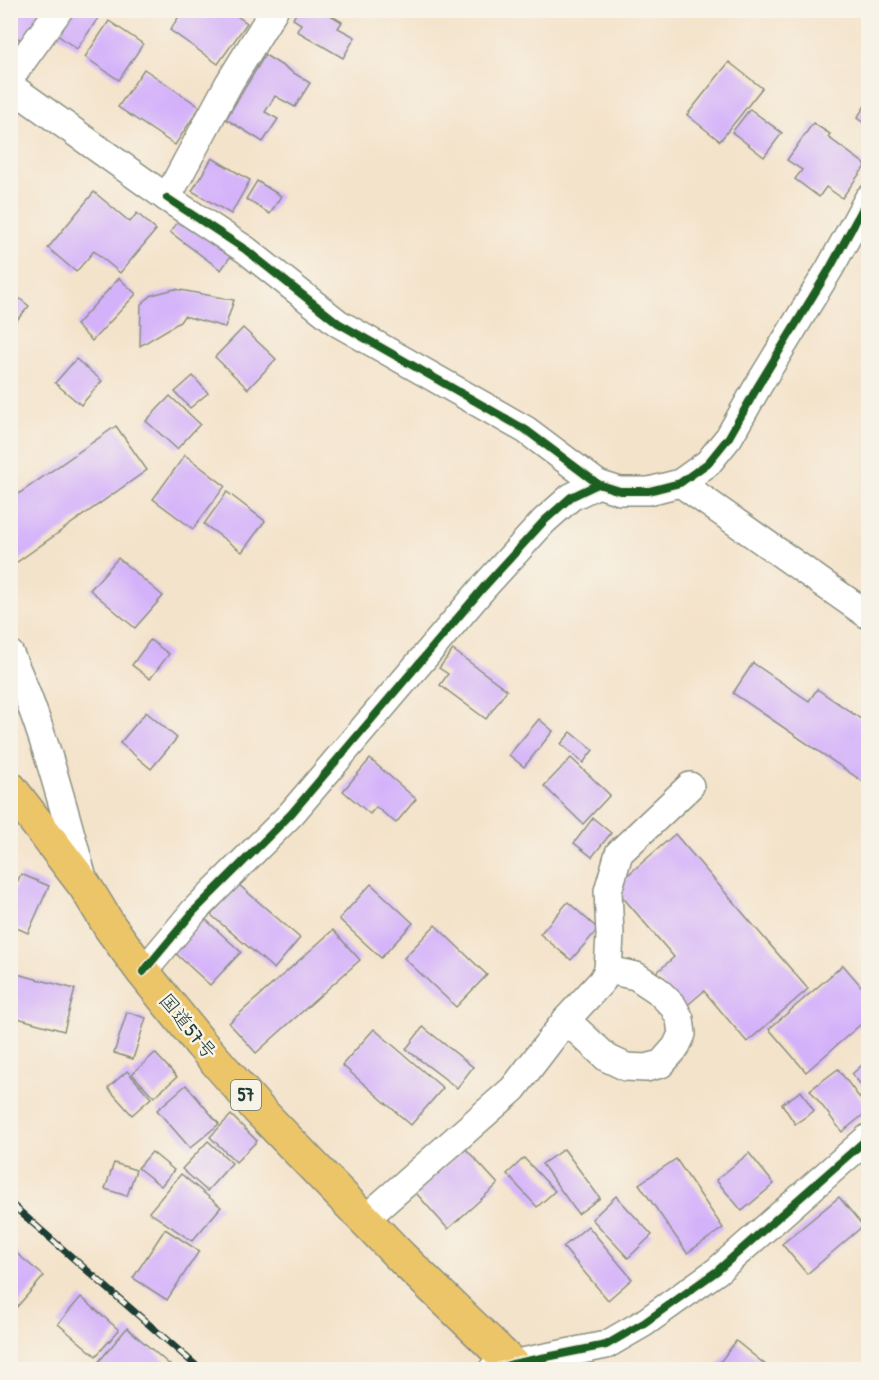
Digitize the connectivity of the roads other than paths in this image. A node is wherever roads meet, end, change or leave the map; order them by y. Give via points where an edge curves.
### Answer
1 (59, 10) edge
2 (274, 10) edge
3 (10, 78) edge
4 (10, 86) edge
5 (167, 198) junction
6 (868, 200) edge
7 (680, 483) junction
8 (598, 484) junction
9 (868, 615) edge
10 (10, 654) edge
11 (25, 687) junction
12 (10, 709) edge
13 (690, 786) dead end
14 (10, 788) edge
15 (85, 886) junction
16 (608, 970) junction
17 (143, 972) junction
18 (566, 1020) junction
19 (868, 1138) edge
20 (365, 1220) junction
21 (507, 1368) edge

1 - 3 street
2 - 5 street via 229,83
4 - 5 street
5 - 8 street via 246,250 338,323 526,430
6 - 7 street via 729,437 708,462
7 - 8 street via 649,491 620,491
7 - 9 street
8 - 17 street via 571,497 544,521 291,814 194,911
10 - 11 street
11 - 12 street
11 - 15 street
13 - 16 street via 619,853 608,891
14 - 15 highway, 国道57号 / 57
15 - 17 highway, 国道57号 / 57
16 - 18 street
16 - 18 street via 636,976 673,1006 682,1034 676,1047 661,1064 626,1067 607,1058
17 - 20 highway, 国道57号 / 57 via 258,1109
18 - 20 street via 513,1089
19 - 21 street via 717,1271 644,1323 606,1345
20 - 21 highway, 国道57号 / 57

